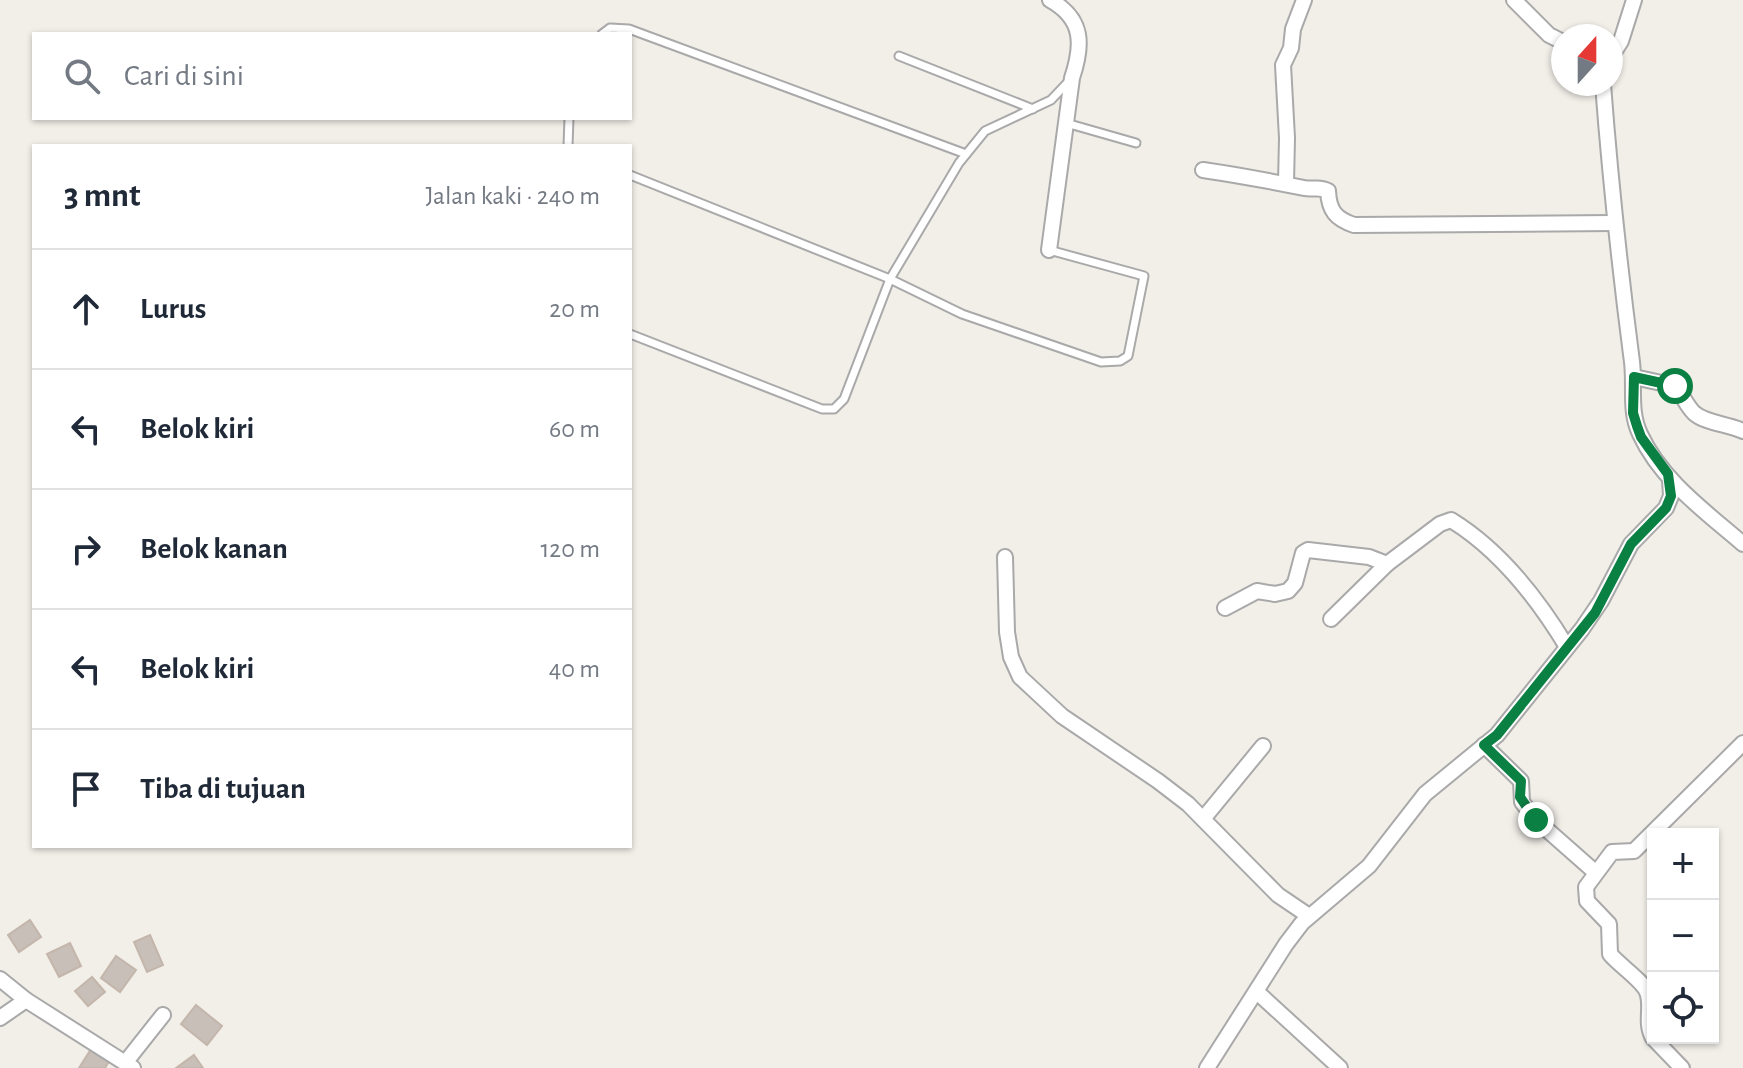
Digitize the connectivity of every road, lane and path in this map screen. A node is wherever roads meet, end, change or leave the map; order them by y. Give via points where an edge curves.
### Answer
1 (1050, 0) edge
2 (1304, 0) edge
3 (1514, 0) edge
4 (1634, 0) edge
5 (605, 32) edge
6 (1623, 35) edge
7 (1551, 36) edge
8 (899, 56) dead end
9 (1072, 78) junction
10 (1604, 96) edge
11 (1033, 109) junction
12 (569, 120) edge
13 (1066, 123) junction
14 (1136, 143) dead end
15 (568, 144) edge
16 (966, 154) junction
17 (1203, 170) dead end
18 (632, 176) edge
19 (1286, 183) junction
20 (1613, 223) junction
21 (1049, 250) joint
22 (890, 279) junction
23 (632, 335) edge
24 (1634, 377) junction
25 (1743, 431) edge
26 (1670, 480) junction
27 (1743, 544) edge
28 (1005, 557) dead end
29 (1387, 564) junction
30 (1225, 608) dead end
31 (1331, 619) dead end
32 (1567, 647) junction
33 (1743, 743) edge
34 (1484, 745) junction
35 (1263, 746) dead end
36 (1203, 819) junction
37 (1595, 872) junction
38 (1309, 916) junction
39 (0, 979) edge
40 (1647, 991) edge
41 (1257, 992) junction
42 (26, 1000) junction
43 (163, 1015) dead end
44 (0, 1018) edge
45 (1659, 1044) edge
46 (129, 1066) edge
47 (1207, 1068) edge
48 (1340, 1068) edge
49 (1682, 1068) edge

1 - 9 street via 1065,10 1079,37 1080,55
2 - 19 street via 1283,65
3 - 7 street
4 - 6 street
5 - 16 lane via 629,29
8 - 11 lane
9 - 11 lane via 1051,100
9 - 13 street
10 - 20 street
11 - 16 lane via 985,131
12 - 15 lane
13 - 14 lane
13 - 21 street
16 - 22 lane
17 - 19 street
18 - 22 lane
19 - 20 street via 1328,191 1332,213 1354,225
20 - 24 street
21 - 22 lane via 1144,276 1128,356 1101,362 962,314
22 - 23 lane via 844,399 834,409 822,409
24 - 25 street via 1675,386 1697,416
24 - 26 street via 1637,426
26 - 27 street
26 - 32 street via 1666,508 1631,544 1595,613
28 - 36 street via 1007,632 1020,677 1062,716 1158,781
29 - 30 street via 1308,550 1288,591 1257,591
29 - 31 street
29 - 32 street via 1440,524 1453,521 1524,585
32 - 34 street
33 - 37 street via 1634,851 1612,852
34 - 37 street via 1521,781 1520,797 1536,820
34 - 38 street via 1425,794 1369,866
35 - 36 street
36 - 38 street via 1278,895
37 - 40 street via 1586,887 1587,901 1609,924 1610,954
38 - 41 street
39 - 42 street
41 - 47 street
41 - 48 street
42 - 44 street
42 - 46 street
43 - 46 street
45 - 49 street

